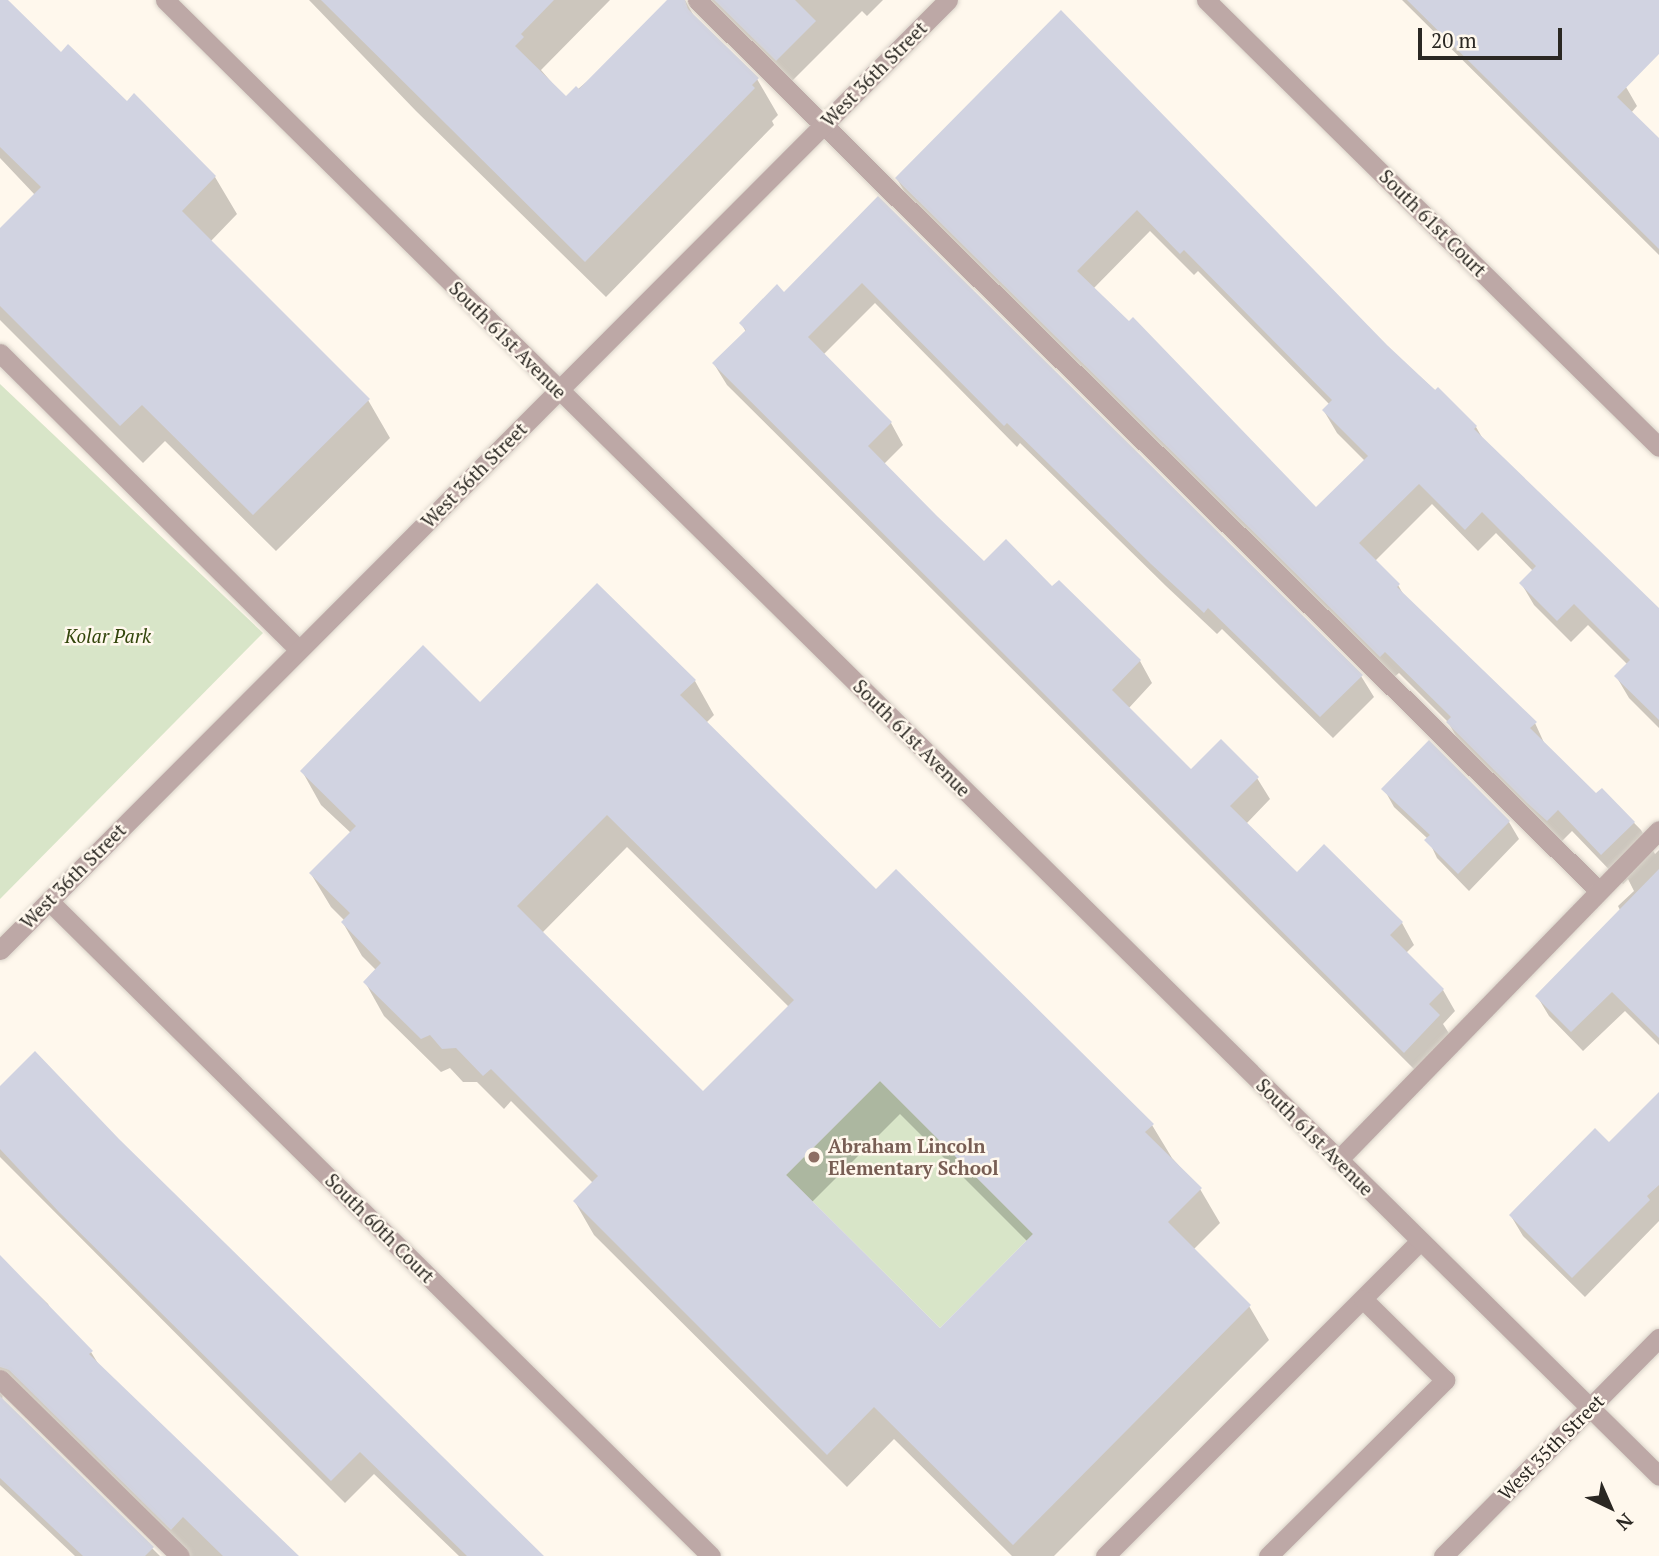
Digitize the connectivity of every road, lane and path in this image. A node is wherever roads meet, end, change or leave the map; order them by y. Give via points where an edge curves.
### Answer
1 (165, 0) edge
2 (697, 0) edge
3 (948, 0) edge
4 (1206, 0) edge
5 (823, 125) junction
6 (0, 353) edge
7 (559, 390) junction
8 (1659, 447) edge
9 (299, 650) junction
10 (1659, 830) edge
11 (1598, 890) junction
12 (49, 901) junction
13 (0, 950) edge
14 (1338, 1160) junction
15 (1420, 1241) junction
16 (1363, 1299) junction
17 (1659, 1338) edge
18 (0, 1380) edge
19 (1590, 1408) junction
20 (1659, 1476) edge
21 (180, 1556) edge
22 (711, 1556) edge
23 (1105, 1556) edge
24 (1268, 1556) edge
25 (1443, 1556) edge

1 - 7 street, South 61st Avenue
2 - 5 street
3 - 5 street, West 36th Street
4 - 8 street, South 61st Court
5 - 7 street, West 36th Street
5 - 11 street
6 - 9 street
7 - 9 street, West 36th Street
7 - 14 street, South 61st Avenue
9 - 12 street, West 36th Street
10 - 11 street
11 - 14 street
12 - 13 street, West 36th Street
12 - 22 street, South 60th Court
14 - 15 street, South 61st Avenue
15 - 16 street
15 - 19 street, South 61st Avenue
16 - 23 street
16 - 24 street via 1446,1380
17 - 19 street, West 35th Street
18 - 21 street
19 - 20 street, South 61st Avenue
19 - 25 street, West 35th Street

